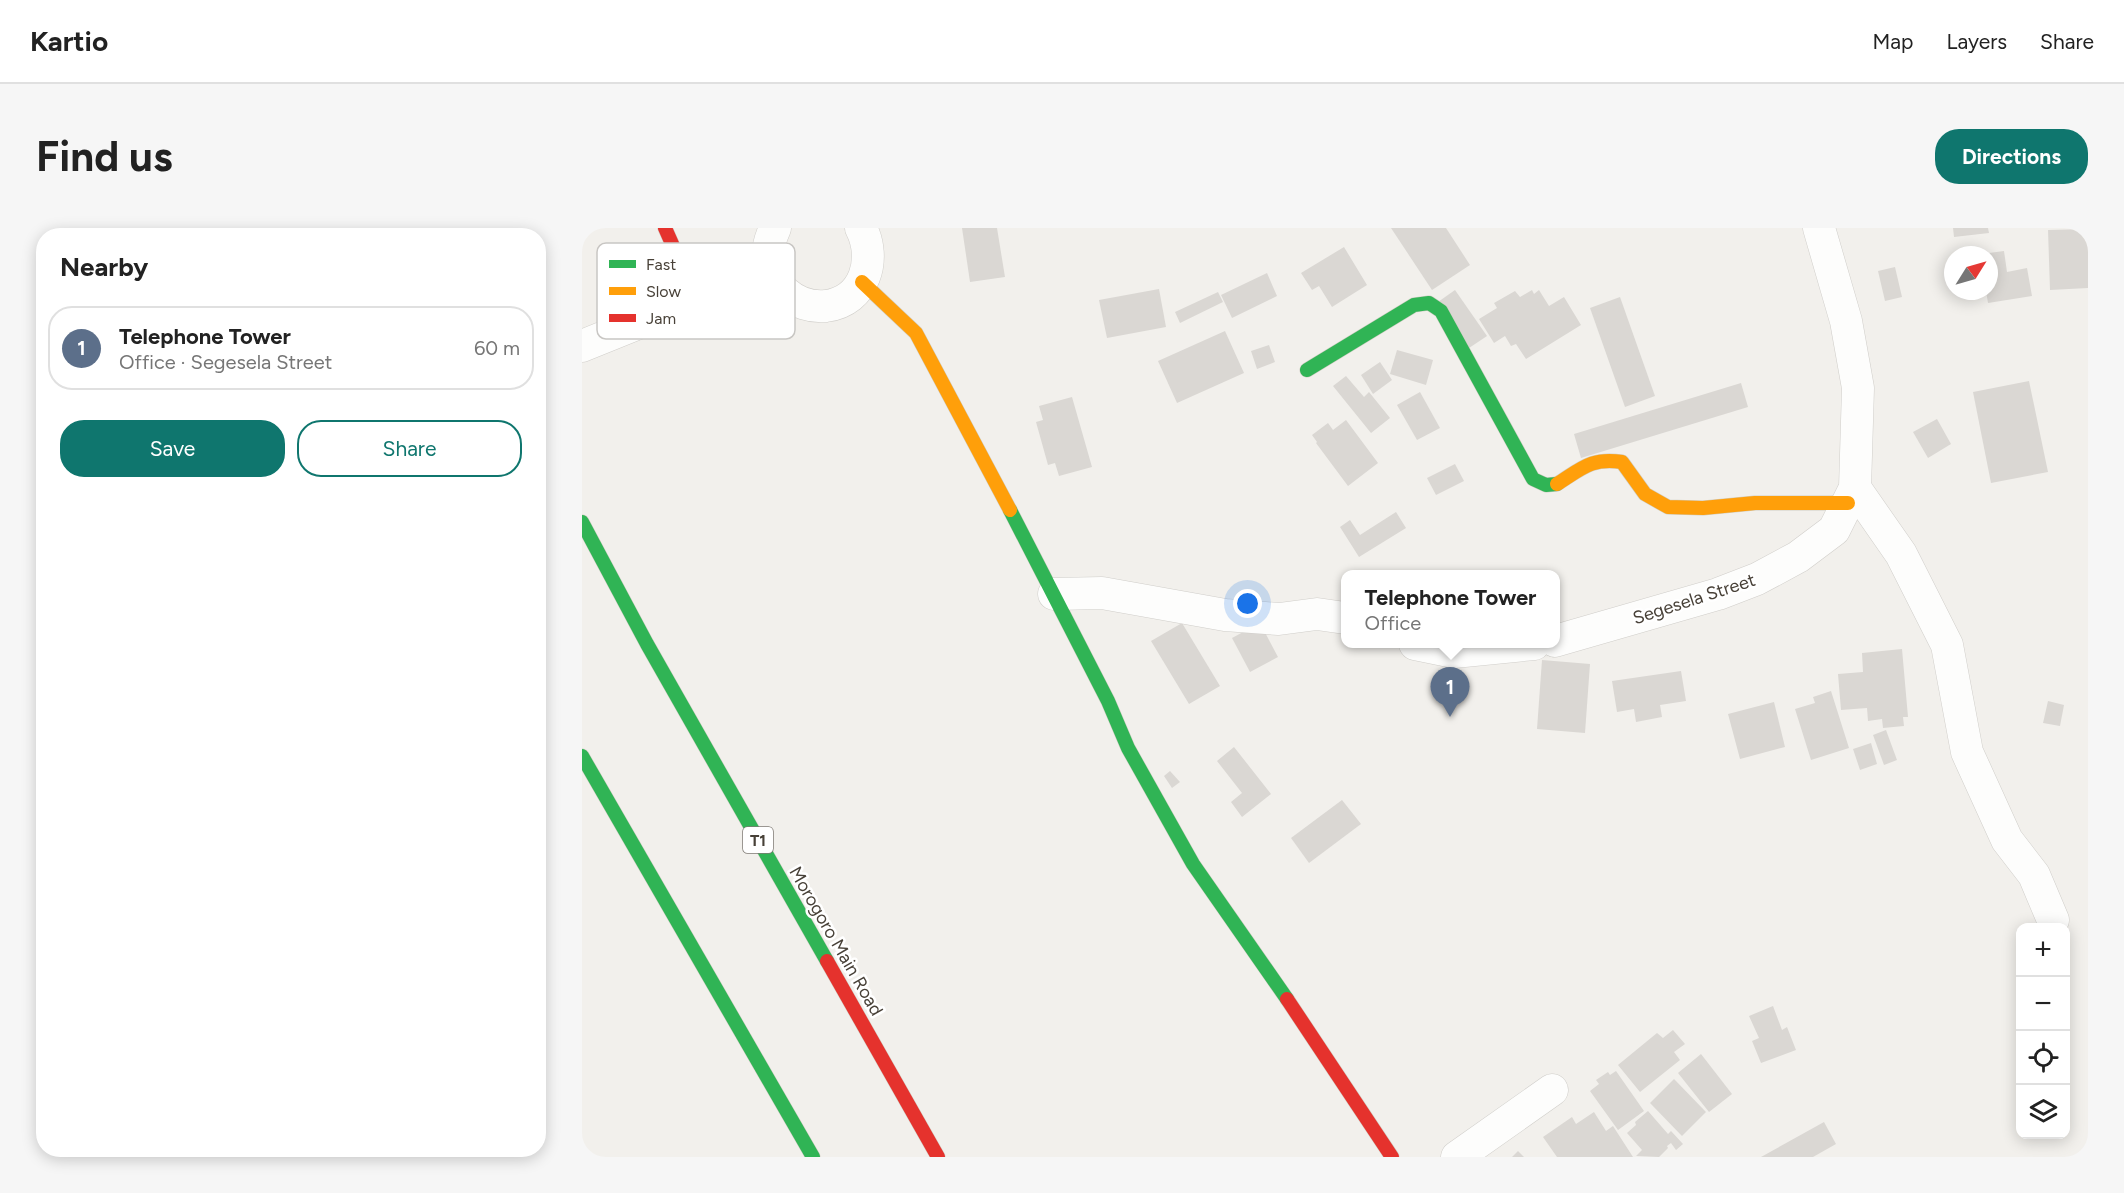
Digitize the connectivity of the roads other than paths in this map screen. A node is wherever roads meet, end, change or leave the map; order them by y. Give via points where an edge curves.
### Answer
1 (665, 228) edge
2 (775, 228) edge
3 (861, 228) edge
4 (1819, 228) edge
5 (672, 243) edge
6 (770, 243) edge
7 (862, 282) junction
8 (795, 300) edge
9 (599, 339) edge
10 (582, 346) edge
11 (1307, 370) dead end
12 (1852, 496) junction
13 (582, 522) edge
14 (1054, 594) junction
15 (1341, 617) edge
16 (1560, 640) edge
17 (1434, 648) edge
18 (1494, 648) edge
19 (582, 756) edge
20 (2053, 920) dead end
21 (1552, 1090) dead end
22 (813, 1157) edge
23 (938, 1157) edge
24 (1392, 1157) edge
25 (1457, 1157) edge

1 - 5 main road
2 - 6 street
3 - 7 street via 868,240 869,255
4 - 12 street, Segesela Street via 1846,321 1858,388
7 - 8 street via 852,293 826,306
7 - 14 main road via 916,333
9 - 10 street
11 - 12 main road via 1414,305 1429,303 1441,311 1533,479 1546,485 1557,484 1583,467 1605,459 1622,462 1645,494 1668,507 1703,508
12 - 16 street, Segesela Street via 1834,530 1798,557 1757,579
12 - 20 street via 1901,554 1947,645 1967,753 2007,840 2034,875
13 - 23 main road, Morogoro Main Road / T1
14 - 15 street via 1102,593 1225,615
14 - 24 main road via 1128,748 1193,864
17 - 18 street via 1454,652
19 - 22 main road
21 - 25 street

